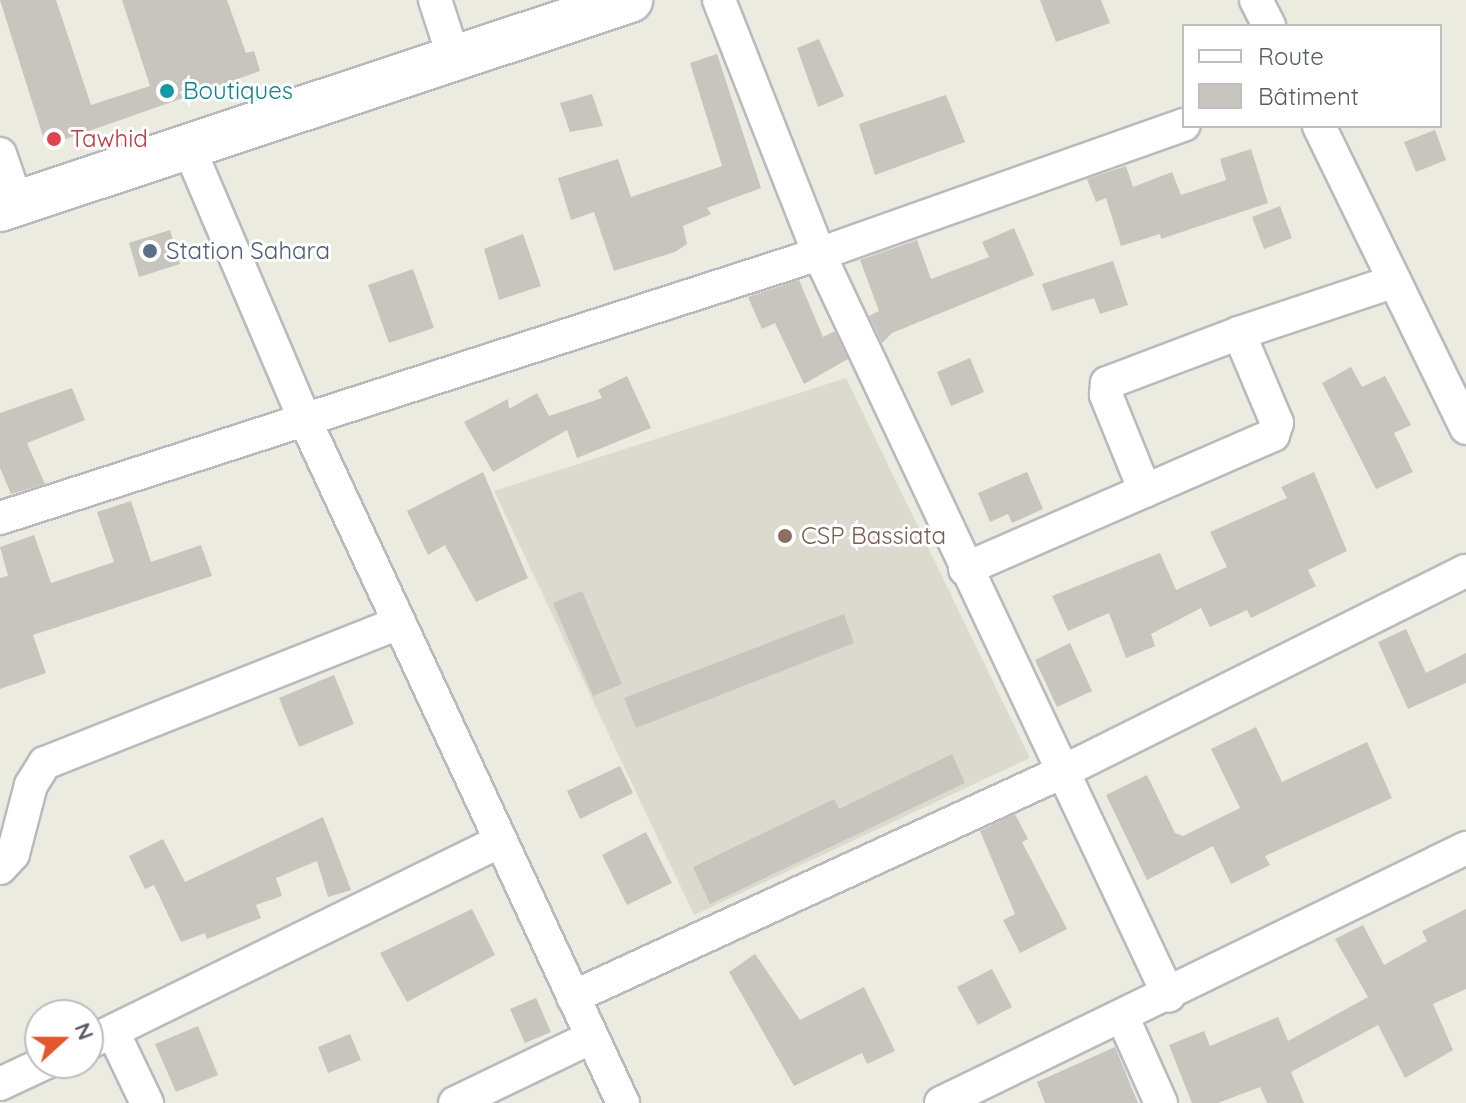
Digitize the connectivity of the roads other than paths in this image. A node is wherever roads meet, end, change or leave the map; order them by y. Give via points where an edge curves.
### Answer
1 (435, 0) edge
2 (630, 0) edge
3 (719, 0) edge
4 (1256, 0) edge
5 (1268, 24) edge
6 (454, 58) junction
7 (1182, 126) edge
8 (1320, 128) edge
9 (188, 146) junction
10 (0, 154) edge
11 (8, 206) edge
12 (819, 254) junction
13 (1395, 281) junction
14 (1239, 333) junction
15 (304, 418) junction
16 (1466, 428) edge
17 (1145, 491) junction
18 (0, 518) edge
19 (965, 569) junction
20 (1466, 571) edge
21 (399, 623) junction
22 (1060, 773) junction
23 (500, 841) junction
24 (1466, 848) edge
25 (0, 868) edge
26 (1169, 996) junction
27 (573, 997) junction
28 (1123, 1018) junction
29 (104, 1037) edge
30 (592, 1037) junction
31 (104, 1042) edge
32 (24, 1073) edge
33 (0, 1084) edge
34 (147, 1103) edge
35 (455, 1103) edge
36 (623, 1103) edge
37 (941, 1103) edge
38 (1161, 1103) edge

1 - 6 street
2 - 6 street
3 - 12 street
4 - 5 street
6 - 9 street
7 - 12 street
8 - 13 street
9 - 11 street
9 - 15 street
10 - 11 street
12 - 15 street
12 - 19 street
13 - 14 street
13 - 16 street
14 - 17 street via 1278,429
14 - 17 street via 1107,383 1106,395
15 - 18 street
15 - 21 street
17 - 19 street
19 - 22 street
20 - 22 street
21 - 23 street
21 - 25 street via 45,763 31,785 13,854
22 - 26 street
22 - 27 street
23 - 27 street
23 - 29 street
24 - 26 street
26 - 28 street
27 - 30 street
28 - 37 street
28 - 38 street
30 - 35 street
30 - 36 street
31 - 34 street
32 - 33 street

